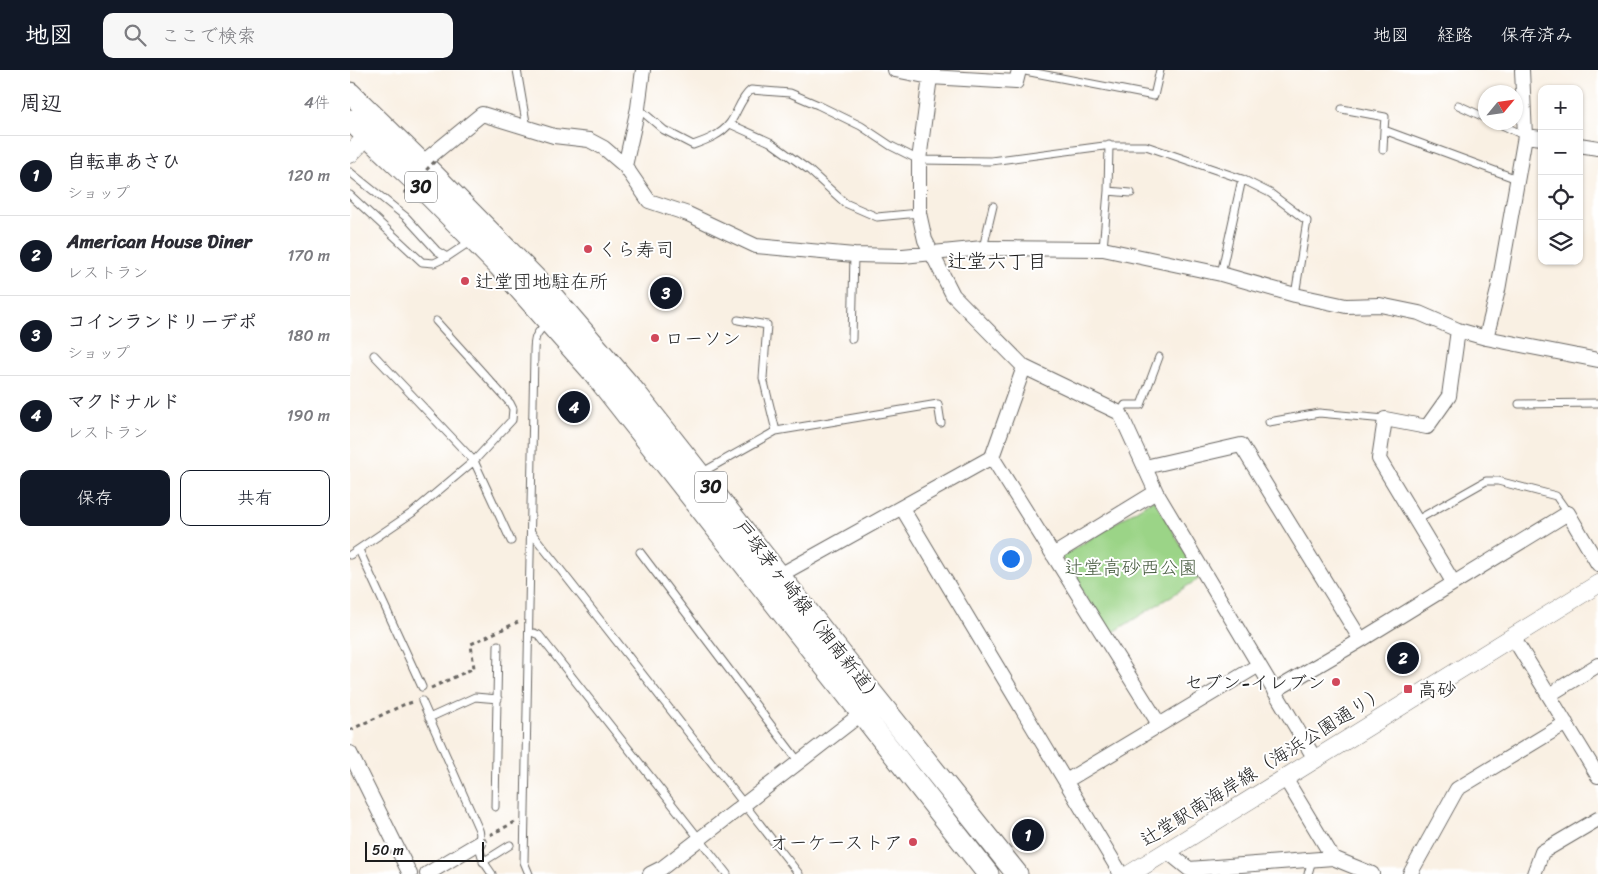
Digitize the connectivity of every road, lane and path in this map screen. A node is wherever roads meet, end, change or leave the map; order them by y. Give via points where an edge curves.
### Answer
1 (517, 70) edge
2 (643, 70) edge
3 (894, 70) edge
4 (1020, 70) edge
5 (1160, 70) edge
6 (1522, 70) edge
7 (930, 77) junction
8 (350, 93) edge
9 (1458, 105) dead end
10 (638, 108) junction
11 (1342, 109) dead end
12 (1478, 114) edge
13 (350, 120) edge
14 (730, 124) junction
15 (374, 129) junction
16 (527, 129) junction
17 (1384, 130) junction
18 (1513, 130) edge
19 (1525, 136) junction
20 (1538, 138) edge
21 (1109, 145) junction
22 (1583, 146) edge
23 (1598, 148) edge
24 (1384, 150) dead end
25 (350, 154) edge
26 (918, 160) junction
27 (429, 161) junction
28 (625, 166) junction
29 (350, 172) edge
30 (1517, 178) junction
31 (1242, 179) junction
32 (1108, 191) junction
33 (404, 193) dead end
34 (1131, 193) dead end
35 (350, 195) edge
36 (993, 206) dead end
37 (919, 213) junction
38 (473, 240) junction
39 (982, 248) junction
40 (1103, 249) junction
41 (933, 254) junction
42 (854, 255) junction
43 (447, 257) junction
44 (1221, 274) junction
45 (1295, 295) junction
46 (738, 320) dead end
47 (436, 321) dead end
48 (548, 321) junction
49 (1458, 330) junction
50 (1486, 338) junction
51 (852, 339) dead end
52 (374, 355) dead end
53 (1159, 357) dead end
54 (1598, 360) edge
55 (1024, 367) junction
56 (1598, 403) edge
57 (1518, 404) dead end
58 (1120, 413) junction
59 (1385, 420) junction
60 (1269, 422) dead end
61 (941, 423) dead end
62 (776, 431) junction
63 (992, 457) junction
64 (474, 461) junction
65 (1145, 467) junction
66 (700, 474) junction
67 (1156, 492) junction
68 (902, 508) junction
69 (1568, 513) junction
70 (1417, 520) junction
71 (531, 532) junction
72 (511, 542) dead end
73 (359, 550) junction
74 (640, 552) dead end
75 (350, 555) edge
76 (1053, 555) junction
77 (1598, 564) edge
78 (780, 575) junction
79 (1453, 582) junction
80 (1598, 584) edge
81 (523, 620) dead end
82 (534, 633) dead end
83 (1513, 637) junction
84 (472, 639) dead end
85 (1361, 640) junction
86 (471, 644) junction
87 (498, 645) dead end
88 (1259, 665) junction
89 (1598, 665) edge
90 (426, 688) joint
91 (1274, 691) junction
92 (1549, 695) junction
93 (498, 699) junction
94 (420, 700) joint
95 (861, 714) junction
96 (430, 718) junction
97 (1566, 723) junction
98 (1159, 724) junction
99 (350, 730) edge
100 (350, 754) edge
101 (1315, 759) junction
102 (799, 762) junction
103 (1598, 776) edge
104 (1285, 778) junction
105 (1066, 781) junction
106 (744, 804) junction
107 (496, 806) dead end
108 (1598, 819) edge
109 (520, 820) dead end
110 (699, 839) junction
111 (479, 843) junction
112 (510, 845) dead end
113 (1168, 852) junction
114 (1333, 858) junction
115 (1312, 860) junction
116 (483, 862) junction
117 (410, 874) edge
118 (427, 874) edge
119 (492, 874) edge
120 (529, 874) edge
121 (650, 874) edge
122 (727, 874) edge
123 (799, 874) edge
124 (988, 874) edge
125 (1017, 874) edge
126 (1121, 874) edge
127 (1130, 874) edge
128 (1308, 874) edge
129 (1372, 874) edge
130 (1410, 874) edge
131 (1534, 874) edge

1 - 16 lane
2 - 10 street
3 - 7 street
4 - 5 lane via 1154,96
4 - 7 street via 1016,82
6 - 19 street
7 - 26 street
8 - 15 main road, 戸塚茅ヶ崎線（湘南新道） / 30
9 - 12 lane
10 - 14 lane via 664,130 693,145 715,136
10 - 28 street
11 - 17 lane via 1385,117
13 - 15 main road, 戸塚茅ヶ崎線（湘南新道） / 30
14 - 26 lane via 745,94 751,90 790,93 861,126
14 - 37 lane via 770,142 810,170 846,203 877,217
15 - 25 street
15 - 27 main road, 戸塚茅ヶ崎線（湘南新道） / 30
15 - 38 main road, 戸塚茅ヶ崎線（湘南新道） / 30 via 420,186
16 - 27 street via 482,114
16 - 28 street via 589,140
17 - 24 lane
17 - 30 lane
18 - 19 lane
19 - 20 street
19 - 30 street
21 - 26 lane via 991,161
21 - 31 lane via 1146,146
21 - 32 lane
22 - 23 street
26 - 37 street
27 - 33 path, bridge
27 - 66 main road, 戸塚茅ヶ崎線（湘南新道） / 30 via 549,292
28 - 42 street via 649,201 688,214 756,246
29 - 43 lane via 406,217 437,251
30 - 50 street via 1498,290
31 - 44 lane
31 - 45 lane via 1270,193 1307,221
32 - 34 lane
32 - 40 lane
35 - 43 lane via 422,262 434,263
36 - 39 lane
37 - 41 street
38 - 43 lane
38 - 48 main road, 戸塚茅ヶ崎線（湘南新道） / 30
39 - 40 street
39 - 41 street
40 - 44 street
41 - 42 street
41 - 55 street via 953,295
42 - 51 lane
44 - 45 street
45 - 49 street via 1346,306 1380,305 1419,313
46 - 62 lane via 767,326 763,378
47 - 64 lane via 513,409 512,420
48 - 71 lane via 534,339
48 - 95 main road, 戸塚茅ヶ崎線（湘南新道） / 30 via 593,372
49 - 50 street
49 - 59 street via 1448,396 1427,427
50 - 54 street
52 - 64 lane
53 - 58 lane via 1141,405 1125,405
55 - 58 street
55 - 63 street
56 - 57 lane
58 - 65 street
59 - 60 lane via 1319,413
59 - 70 street via 1379,459
61 - 62 lane via 938,404
62 - 66 lane
63 - 68 street
63 - 76 street
64 - 72 lane
64 - 73 lane
65 - 67 street
65 - 85 street via 1241,445
66 - 78 main road, 戸塚茅ヶ崎線（湘南新道） / 30
67 - 76 street
67 - 88 street
68 - 78 street
68 - 105 street
69 - 70 lane via 1556,496 1498,481 1486,481
69 - 77 street
69 - 79 street
70 - 79 street
71 - 106 lane
71 - 120 lane via 524,862
73 - 75 lane
73 - 90 lane
74 - 102 lane
76 - 98 street
78 - 125 main road, 戸塚茅ヶ崎線（湘南新道） / 30
79 - 85 street
80 - 83 street, 辻堂駅南海岸線（海浜公園通り）
81 - 86 path
82 - 110 lane
83 - 92 street
83 - 101 street, 辻堂駅南海岸線（海浜公園通り）
84 - 86 path
85 - 91 street
86 - 90 path via 474,668
87 - 93 lane
88 - 91 street
88 - 98 street
89 - 92 street
91 - 101 street
92 - 97 street
93 - 96 lane via 475,697
93 - 107 lane
94 - 96 lane
94 - 99 path
95 - 102 street
95 - 124 main road, 戸塚茅ヶ崎線（湘南新道） / 30
96 - 111 lane via 479,830
97 - 103 street
97 - 130 street via 1457,789
98 - 105 street
100 - 117 street
101 - 104 street, 辻堂駅南海岸線（海浜公園通り）
102 - 106 street
104 - 113 street, 辻堂駅南海岸線（海浜公園通り）
104 - 114 street
105 - 126 street
106 - 110 street
106 - 123 lane
108 - 131 street via 1542,852
109 - 111 path
110 - 121 street
110 - 122 lane
111 - 116 lane
111 - 118 street
112 - 116 lane
113 - 115 street via 1189,868
113 - 127 street, 辻堂駅南海岸線（海浜公園通り）
114 - 115 street
114 - 129 street
115 - 128 lane
116 - 119 lane

